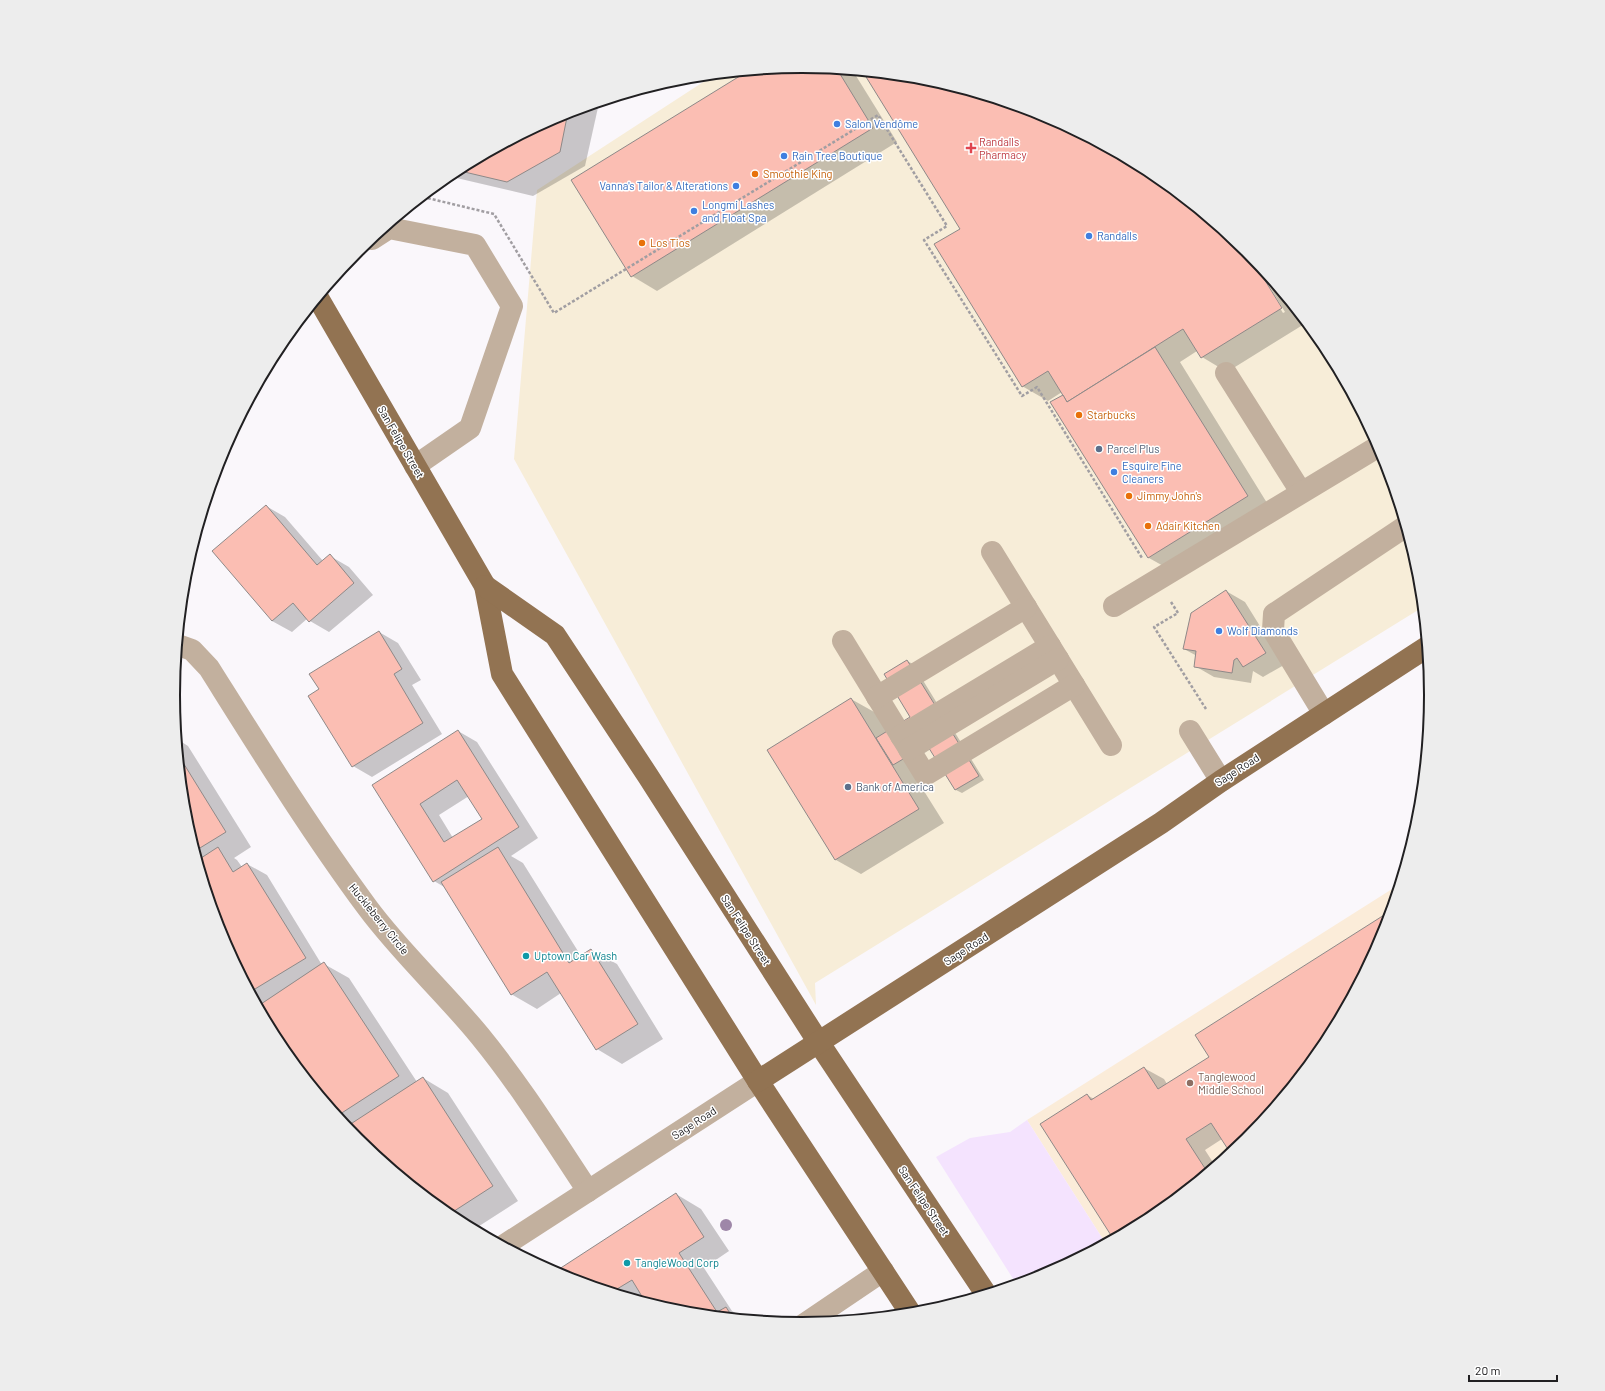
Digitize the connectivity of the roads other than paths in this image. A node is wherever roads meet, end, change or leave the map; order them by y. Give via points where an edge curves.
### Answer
1 (391, 228) edge
2 (320, 302) edge
3 (1226, 373) dead end
4 (1374, 449) edge
5 (415, 466) junction
6 (1302, 492) junction
7 (1402, 528) edge
8 (992, 552) dead end
9 (485, 586) junction
10 (1114, 606) dead end
11 (843, 641) dead end
12 (182, 646) edge
13 (1050, 646) junction
14 (1423, 649) edge
15 (1324, 714) junction
16 (897, 729) junction
17 (1190, 731) dead end
18 (1111, 745) dead end
19 (1221, 781) junction
20 (819, 1043) junction
21 (758, 1081) junction
22 (588, 1191) junction
23 (507, 1243) edge
24 (882, 1271) junction
25 (984, 1291) edge
26 (908, 1309) edge
27 (815, 1318) edge

1 - 5 street via 475,245 512,306 470,428
2 - 5 main road, San Felipe Street
3 - 6 street
4 - 6 street
5 - 9 main road, San Felipe Street
6 - 10 street
7 - 15 street via 1274,614 1273,630
8 - 13 street
9 - 20 main road, San Felipe Street via 555,636
9 - 21 main road, San Felipe Street via 502,674
11 - 16 street
12 - 22 street, Huckleberry Circle via 192,650 209,668 332,858 368,908 503,1064
13 - 16 street
13 - 16 street
13 - 16 street
13 - 16 street via 925,775
13 - 18 street
14 - 15 main road, Sage Road
15 - 19 main road, Sage Road
17 - 19 street
19 - 20 main road, Sage Road via 1161,823
20 - 21 main road, Sage Road
20 - 25 main road, San Felipe Street
21 - 22 street, Sage Road
21 - 24 main road, San Felipe Street
22 - 23 street, Sage Road
24 - 26 main road, San Felipe Street
24 - 27 street

